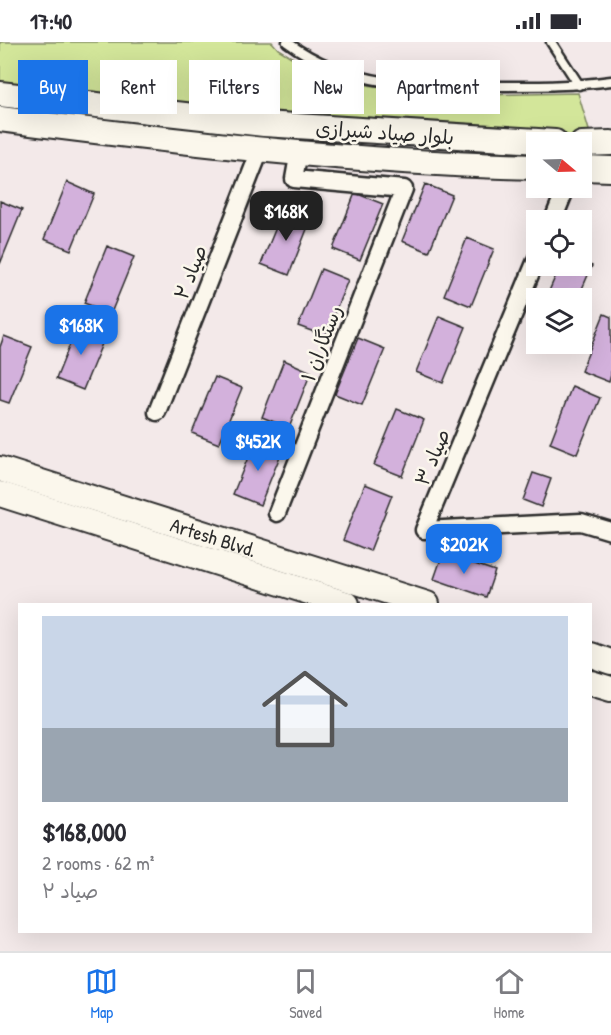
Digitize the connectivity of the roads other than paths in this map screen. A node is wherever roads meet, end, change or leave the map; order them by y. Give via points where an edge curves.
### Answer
1 (287, 42) edge
2 (550, 42) edge
3 (611, 81) edge
4 (579, 85) junction
5 (0, 94) edge
6 (0, 119) edge
7 (282, 125) junction
8 (526, 140) edge
9 (611, 143) edge
10 (592, 144) edge
11 (281, 150) junction
12 (526, 167) edge
13 (592, 168) edge
14 (611, 169) edge
15 (530, 276) edge
16 (157, 412) dead end
17 (0, 469) edge
18 (0, 494) edge
19 (277, 513) dead end
20 (611, 531) edge
21 (344, 603) edge
22 (424, 603) edge
23 (592, 656) edge
24 (611, 662) edge
25 (592, 683) edge
26 (611, 689) edge

1 - 4 lane via 352,75 417,88
2 - 4 lane
3 - 4 lane
5 - 7 main road, بلوار صیاد شیرازی
6 - 11 main road, بلوار صیاد شیرازی
7 - 8 main road, بلوار صیاد شیرازی
7 - 11 main road
9 - 10 main road
11 - 12 main road, بلوار صیاد شیرازی via 444,165
11 - 16 street, صیاد ۲
11 - 19 street, رستگاران ۱ via 294,179 404,189
13 - 14 main road
15 - 20 street, صیاد ۳ via 424,530 581,522
17 - 22 main road, Artesh Blvd.
18 - 21 main road, Artesh Blvd.
23 - 24 main road
25 - 26 main road

